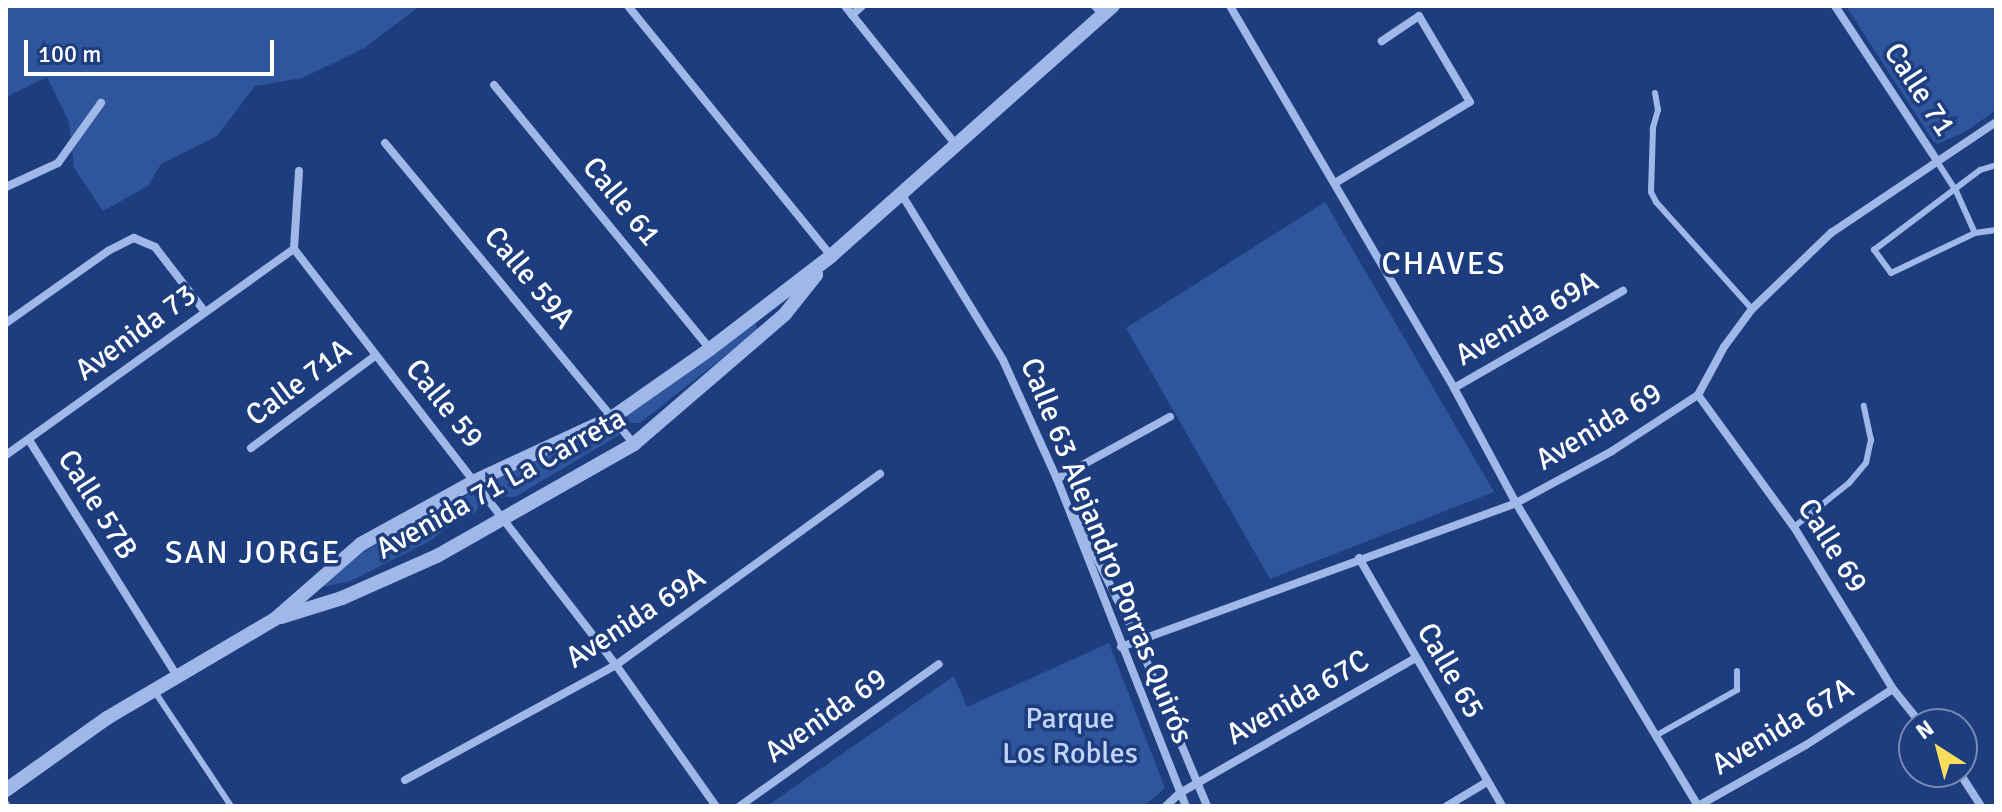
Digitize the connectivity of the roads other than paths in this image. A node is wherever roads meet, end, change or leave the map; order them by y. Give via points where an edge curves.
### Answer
1 (628, 6) edge
2 (845, 6) edge
3 (862, 6) edge
4 (1230, 6) edge
5 (1835, 6) edge
6 (1104, 9) edge
7 (852, 15) junction
8 (1382, 41) dead end
9 (494, 85) dead end
10 (1655, 93) dead end
11 (101, 103) dead end
12 (1996, 122) edge
13 (385, 143) dead end
14 (956, 145) junction
15 (1936, 159) junction
16 (1996, 165) edge
17 (299, 171) dead end
18 (1335, 183) junction
19 (6, 187) edge
20 (1956, 191) junction
21 (902, 195) junction
22 (1996, 230) edge
23 (1975, 233) junction
24 (294, 249) junction
25 (831, 256) junction
26 (1623, 291) dead end
27 (1752, 309) junction
28 (205, 312) junction
29 (6, 323) edge
30 (710, 349) junction
31 (375, 356) junction
32 (1454, 388) junction
33 (1698, 395) junction
34 (1864, 406) dead end
35 (613, 417) junction
36 (1170, 417) dead end
37 (29, 440) junction
38 (634, 444) junction
39 (251, 448) dead end
40 (6, 455) edge
41 (880, 474) dead end
42 (1057, 479) junction
43 (475, 481) junction
44 (1516, 503) junction
45 (503, 519) junction
46 (1794, 527) junction
47 (1359, 558) junction
48 (275, 619) junction
49 (1138, 641) junction
50 (1121, 647) junction
51 (1414, 659) junction
52 (939, 664) dead end
53 (616, 665) junction
54 (1737, 671) dead end
55 (177, 676) junction
56 (153, 689) junction
57 (1893, 689) junction
58 (1908, 708) edge
59 (1657, 735) junction
60 (405, 780) dead end
61 (1487, 782) junction
62 (1197, 783) junction
63 (1969, 788) edge
64 (6, 790) edge
65 (1180, 793) junction
66 (231, 806) edge
67 (716, 806) edge
68 (740, 806) edge
69 (1166, 806) edge
70 (1186, 806) edge
71 (1207, 806) edge
72 (1447, 806) edge
73 (1502, 806) edge
74 (1698, 806) edge
75 (1981, 806) edge

1 - 25 street
2 - 7 street
3 - 7 street
4 - 18 street
5 - 15 street, Calle 71
6 - 14 street, Avenida 71 La Carreta
7 - 14 street
8 - 18 street via 1419,16 1470,102
9 - 30 street, Calle 61
10 - 27 lane via 1651,192
11 - 19 street via 58,163
12 - 15 street, Avenida 69
13 - 35 street, Calle 59A
14 - 21 street, Avenida 71 La Carreta
15 - 20 lane
15 - 27 street, Avenida 69 via 1831,233
16 - 20 lane via 1980,170
17 - 24 street
18 - 32 street
20 - 23 lane
20 - 23 lane via 1874,250 1891,273
21 - 25 street, Avenida 71 La Carreta
21 - 42 street, Calle 63 Alejandro Porras Quirós via 1003,360
22 - 23 lane
24 - 28 street, Avenida 73
24 - 31 street, Calle 59
25 - 30 street, Avenida 71 La Carreta
25 - 38 street, Avenida 71 La Carreta via 785,314
26 - 32 street, Avenida 69A
27 - 33 street, Avenida 69
28 - 29 street via 143,239 124,241
28 - 37 street, Avenida 73
30 - 35 street, Avenida 71 La Carreta
31 - 39 street, Calle 71A
31 - 43 street, Calle 59
32 - 44 street
33 - 44 street, Avenida 69 via 1612,451
33 - 46 street, Calle 69
34 - 46 lane via 1871,440 1866,463
35 - 38 street, Calle 59A
35 - 43 street, Avenida 71 La Carreta
36 - 42 street
37 - 40 street, Avenida 73
37 - 55 street, Calle 57B
38 - 45 street, Avenida 71 La Carreta
41 - 53 street, Avenida 69A
42 - 49 street, Calle 63 Alejandro Porras Quirós
42 - 50 street, Calle 63 Alejandro Porras Quirós
43 - 45 street, Calle 59
43 - 48 street, Avenida 71 La Carreta via 361,544
44 - 47 street, Avenida 69
44 - 59 street
45 - 48 street, Avenida 71 La Carreta via 355,592
45 - 53 street, Calle 59
46 - 57 street, Calle 69
47 - 49 street, Avenida 69
47 - 51 street, Calle 65
48 - 55 street, Avenida 71 La Carreta
49 - 50 street, Avenida 69
49 - 62 street, Calle 63 Alejandro Porras Quirós
50 - 65 street, Calle 63 Alejandro Porras Quirós
51 - 61 street, Calle 65
51 - 62 street, Avenida 67C
52 - 68 street, Avenida 69
53 - 60 street, Avenida 69A
53 - 67 street, Calle 59
54 - 59 lane via 1737,690
55 - 56 street, Avenida 71 La Carreta
56 - 64 street, Avenida 71 La Carreta
56 - 66 lane
57 - 58 street, Calle 69
57 - 74 street, Avenida 67A
59 - 74 street
61 - 72 street
61 - 73 street, Calle 65
62 - 65 street, Avenida 67C
62 - 71 street, Calle 63 Alejandro Porras Quirós
63 - 75 street
65 - 69 street, Avenida 67C
65 - 70 street, Calle 63 Alejandro Porras Quirós

